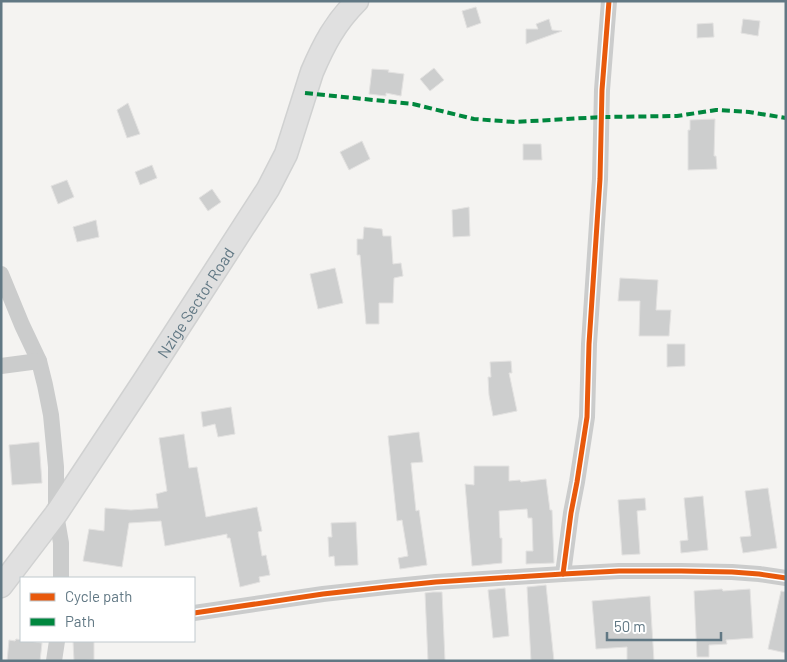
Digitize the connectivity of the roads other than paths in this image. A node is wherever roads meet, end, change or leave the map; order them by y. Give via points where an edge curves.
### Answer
1 (357, 1) edge
2 (609, 1) edge
3 (1, 274) edge
4 (40, 361) junction
5 (1, 366) edge
6 (56, 514) junction
7 (563, 574) junction
8 (61, 577) edge
9 (786, 578) edge
10 (1, 586) edge
11 (195, 613) edge
12 (57, 642) edge
13 (54, 661) edge

1 - 6 main road, Nzige Sector Road via 344,14 321,52 286,154 268,189
2 - 7 street via 587,417
3 - 4 street
4 - 5 street
4 - 6 street via 51,415
6 - 8 street via 61,543
6 - 10 main road, Nzige Sector Road
7 - 9 street via 681,570
7 - 11 street via 394,586
12 - 13 street

